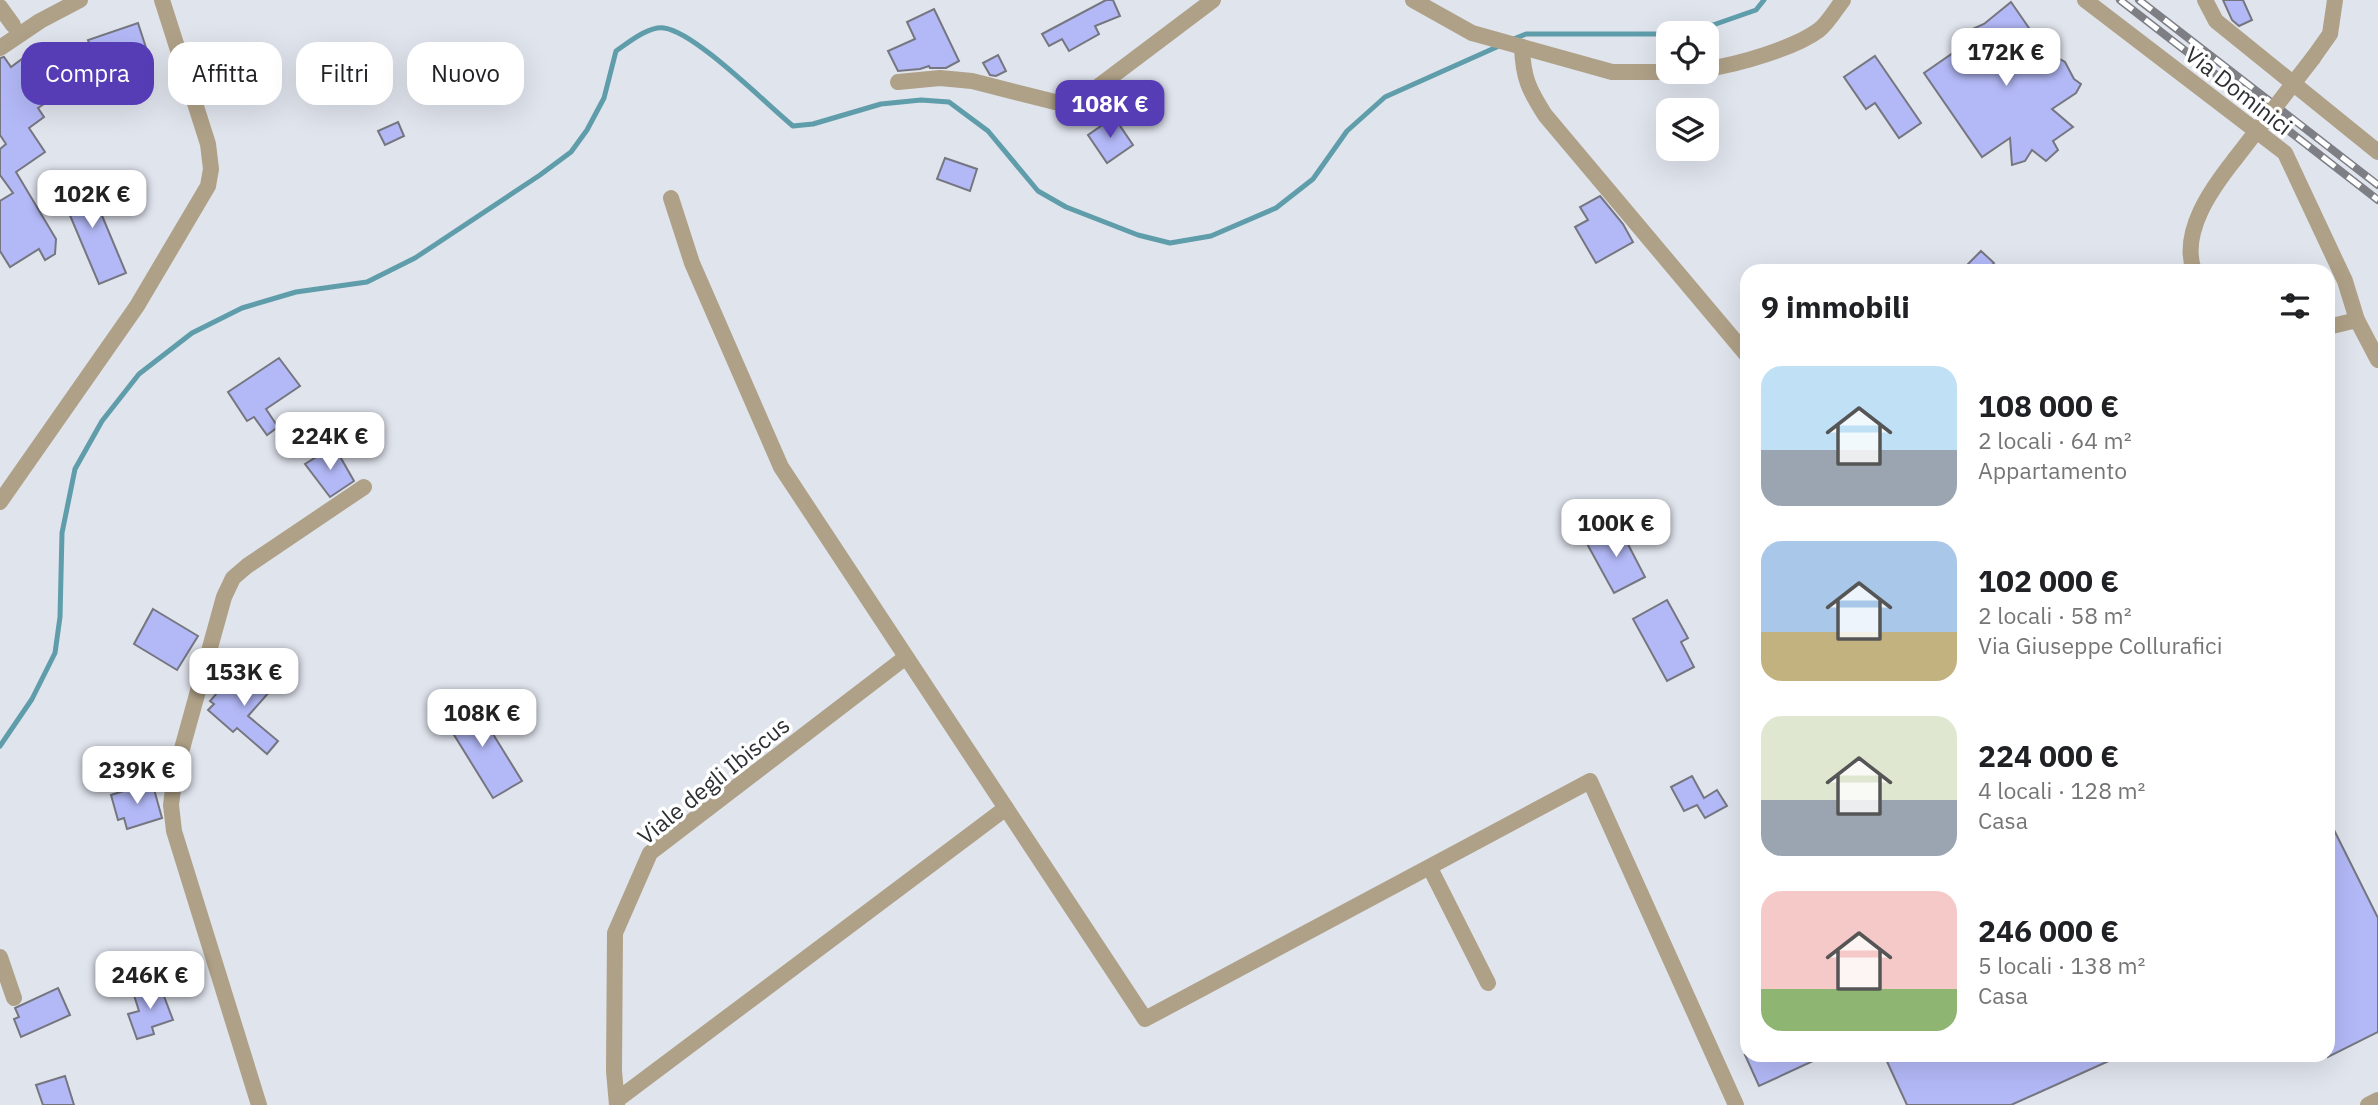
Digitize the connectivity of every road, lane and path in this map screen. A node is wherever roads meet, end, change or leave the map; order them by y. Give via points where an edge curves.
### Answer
1 (80, 0) edge
2 (162, 0) edge
3 (1213, 0) edge
4 (1413, 0) edge
5 (1843, 0) edge
6 (2085, 0) edge
7 (2204, 0) edge
8 (2335, 0) edge
9 (0, 7) edge
10 (13, 25) dead end
11 (1519, 46) junction
12 (0, 48) edge
13 (1719, 67) edge
14 (1656, 72) edge
15 (898, 82) dead end
16 (2378, 152) edge
17 (671, 198) dead end
18 (2191, 264) edge
19 (2357, 320) junction
20 (2335, 325) edge
21 (1740, 347) edge
22 (2378, 360) edge
23 (364, 487) dead end
24 (0, 502) edge
25 (906, 657) junction
26 (1006, 808) junction
27 (1430, 868) junction
28 (0, 957) edge
29 (1488, 983) dead end
30 (14, 998) dead end
31 (2378, 1100) edge
32 (617, 1102) edge
33 (258, 1105) edge
34 (1736, 1105) edge
35 (2368, 1105) edge

1 - 12 street
2 - 24 street via 208,144 208,186 137,306
3 - 15 street via 1087,95 1069,103 972,81
4 - 11 street via 1472,33
5 - 13 street via 1819,29 1777,50
6 - 19 street, Via Dominici via 2285,153 2346,281
7 - 16 street via 2216,21
8 - 18 street, bridge via 2330,34 2208,194 2196,221
9 - 10 street
11 - 14 street via 1612,72
11 - 21 street via 1529,89 1545,115
17 - 25 street via 692,262 781,467
19 - 20 street
19 - 22 street, Via Dominici
23 - 33 street via 233,579 174,774 174,831
25 - 26 street
25 - 32 street, Viale degli Ibiscus via 650,853 615,933
26 - 27 street via 1145,1019
26 - 32 street
27 - 29 street
27 - 34 street via 1590,781
28 - 30 street
31 - 35 street

